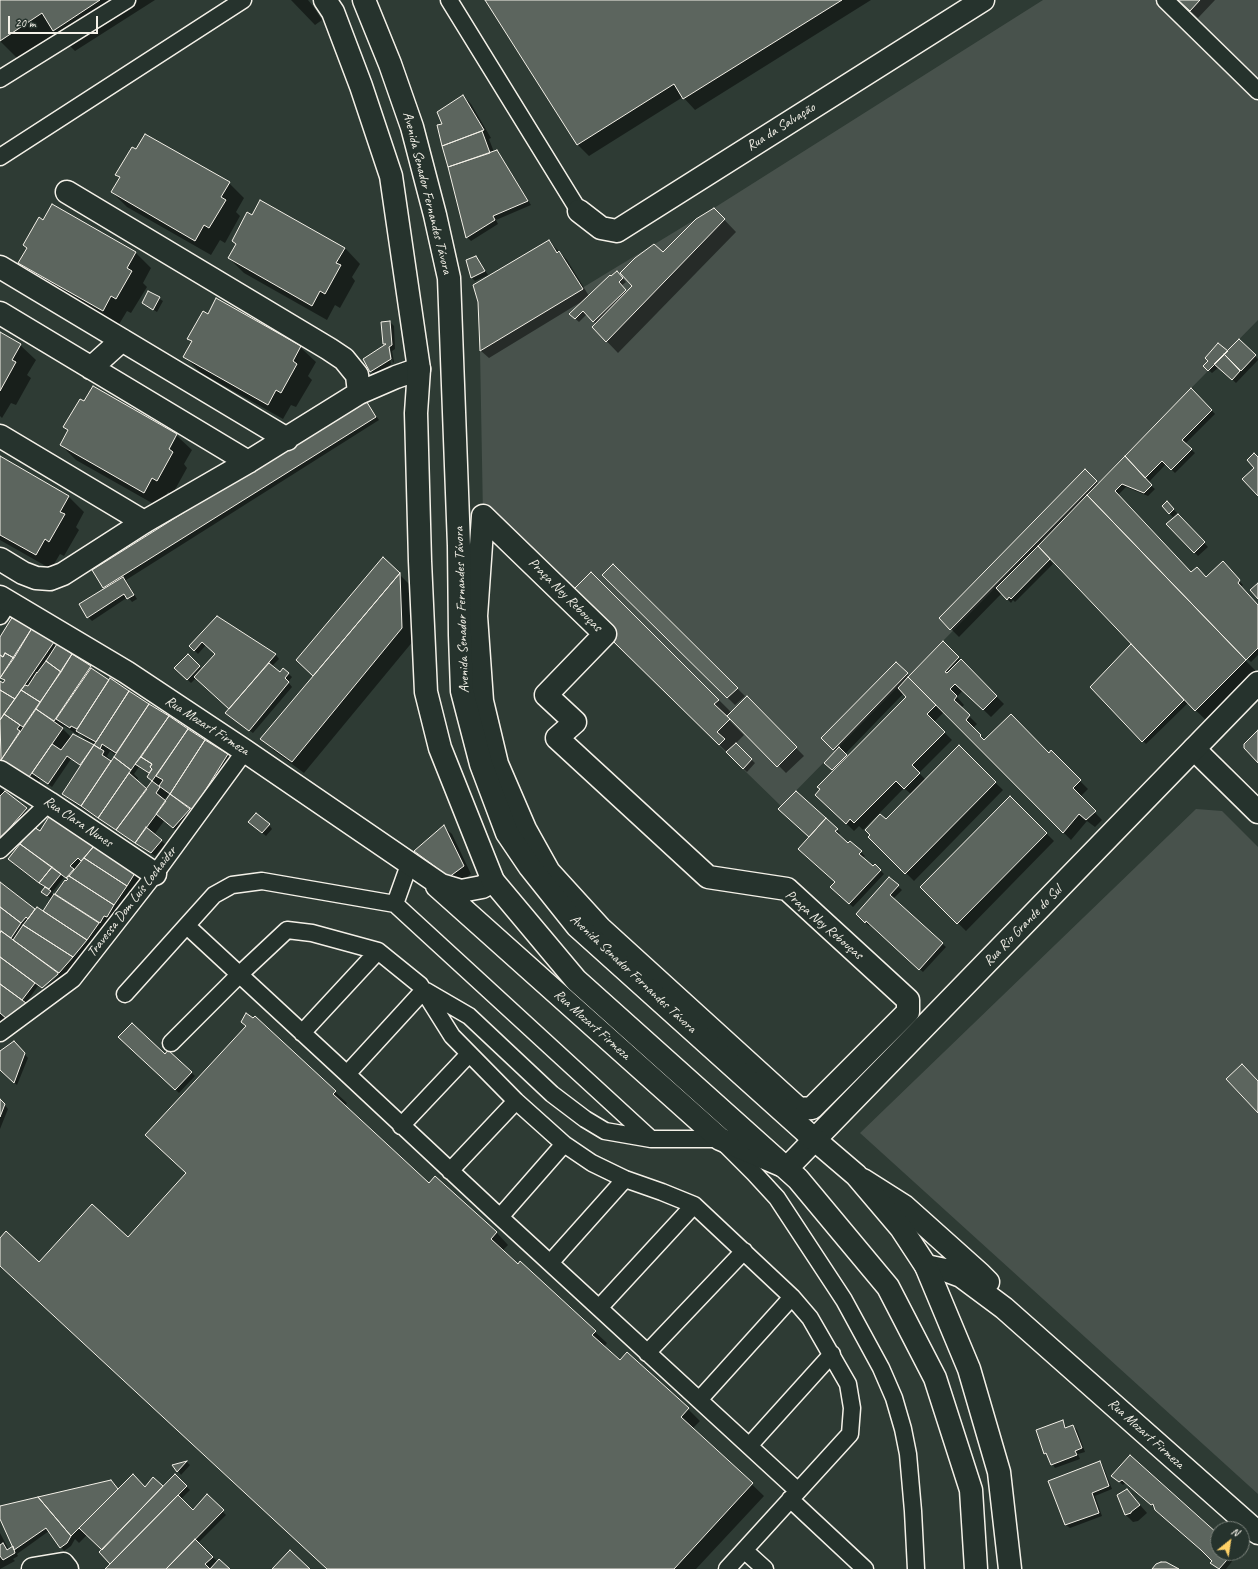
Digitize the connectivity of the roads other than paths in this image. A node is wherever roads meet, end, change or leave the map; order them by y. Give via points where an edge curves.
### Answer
1 (127, 0) edge
2 (243, 0) edge
3 (325, 0) edge
4 (364, 0) edge
5 (449, 0) edge
6 (983, 0) edge
7 (1165, 0) edge
8 (0, 79) edge
9 (1258, 91) edge
10 (0, 157) edge
11 (67, 192) dead end
12 (579, 211) joint
13 (0, 267) edge
14 (0, 314) edge
15 (122, 340) junction
16 (90, 368) junction
17 (419, 369) junction
18 (359, 393) junction
19 (0, 436) edge
20 (287, 438) junction
21 (248, 462) junction
22 (144, 522) junction
23 (0, 559) edge
24 (3, 605) edge
25 (1258, 683) edge
26 (1194, 749) junction
27 (245, 751) junction
28 (497, 764) joint
29 (0, 772) edge
30 (49, 803) junction
31 (1258, 812) edge
32 (0, 850) edge
33 (410, 862) junction
34 (155, 874) junction
35 (493, 881) junction
36 (395, 904) junction
37 (187, 926) junction
38 (378, 951) junction
39 (240, 974) junction
40 (424, 990) junction
41 (125, 994) dead end
42 (302, 1032) junction
43 (0, 1033) edge
44 (171, 1043) dead end
45 (469, 1054) junction
46 (347, 1074) junction
47 (516, 1101) junction
48 (401, 1126) junction
49 (651, 1138) junction
50 (720, 1139) junction
51 (815, 1140) junction
52 (564, 1144) junction
53 (787, 1168) junction
54 (450, 1171) junction
55 (856, 1175) junction
56 (625, 1180) junction
57 (767, 1188) junction
58 (694, 1205) junction
59 (500, 1218) junction
60 (744, 1251) junction
61 (550, 1262) junction
62 (926, 1266) junction
63 (792, 1297) junction
64 (599, 1308) junction
65 (1034, 1334) junction
66 (647, 1353) junction
67 (832, 1354) junction
68 (699, 1400) junction
69 (749, 1446) junction
70 (794, 1495) junction
71 (1258, 1533) edge
72 (744, 1550) junction
73 (33, 1569) edge
74 (68, 1569) edge
75 (726, 1569) edge
76 (765, 1569) edge
77 (865, 1569) edge
78 (916, 1569) edge
79 (976, 1569) edge
80 (1010, 1569) edge

1 - 8 lane
2 - 10 lane
3 - 17 street via 333,12 361,86 391,176
4 - 51 street, Avenida Senador Fernandes Távora via 412,127 449,278 462,691 481,764 507,833 530,867 577,926
5 - 12 lane
6 - 12 street, Rua da Salvação via 617,231 601,228
7 - 9 lane
11 - 18 street via 334,352 344,359 357,375
13 - 15 street
14 - 16 street
15 - 16 street
15 - 20 street
16 - 21 street
17 - 18 street
17 - 35 street via 416,413 426,692 440,748
18 - 20 street
19 - 22 street
20 - 21 street
21 - 22 street
22 - 23 street via 63,574 50,579 23,574
24 - 27 street, Rua Mozart Firmeza via 126,672
25 - 26 street, Rua Rio Grande do Sul
26 - 31 street
26 - 51 street, Rua Rio Grande do Sul
27 - 33 street, Rua Mozart Firmeza
27 - 34 lane, Travessa Dom Luís Lochaider
28 - 28 street, Praça Ney Rebouças via 524,828 552,875 600,928 799,1109 812,1108 908,1012 908,1000 787,889 708,877 558,738 575,722 546,695 605,634 483,516 476,616 482,701
29 - 30 street, Rua Clara Nunes
30 - 32 lane
30 - 34 street, Rua Clara Nunes
33 - 35 street, Rua Mozart Firmeza via 441,884 461,891 482,887
33 - 36 lane
33 - 50 street, Rua Mozart Firmeza
34 - 43 lane, Travessa Dom Luís Lochaider via 73,979
35 - 53 street via 576,980
36 - 37 lane via 262,881 232,885 214,895
36 - 49 lane
37 - 39 lane
37 - 41 lane
38 - 39 lane via 312,933 287,930
38 - 40 lane
38 - 42 lane
39 - 42 lane
39 - 44 lane
40 - 45 lane via 452,1036
40 - 46 lane
40 - 49 lane via 469,1016 552,1094 585,1119 605,1131
42 - 46 lane
45 - 47 lane
45 - 48 lane
46 - 48 lane
47 - 52 lane
47 - 54 lane
48 - 54 lane
49 - 50 lane
50 - 53 street, Rua Mozart Firmeza
50 - 57 lane
51 - 53 street, Rua Rio Grande do Sul
51 - 55 street, Avenida Senador Fernandes Távora
52 - 56 lane via 592,1163
52 - 59 lane
53 - 57 lane
53 - 79 street via 888,1287 935,1378 971,1490
54 - 59 lane
55 - 62 street, Avenida Senador Fernandes Távora via 901,1228
55 - 65 street, Rua Mozart Firmeza via 904,1206 980,1274
56 - 58 lane
56 - 61 lane
57 - 78 lane via 777,1198 844,1300 882,1368 894,1398 908,1454
58 - 60 lane
58 - 64 lane
59 - 61 lane
60 - 63 lane
60 - 66 lane
61 - 64 lane
62 - 65 street, Rua Mozart Firmeza via 961,1276
62 - 80 street, Avenida Senador Fernandes Távora via 969,1369 999,1472
63 - 67 lane via 810,1318
63 - 68 lane
64 - 66 lane
65 - 71 street, Rua Mozart Firmeza
66 - 68 lane
67 - 69 lane
67 - 70 lane via 848,1384 852,1408 850,1434
68 - 69 lane
69 - 70 lane
70 - 72 lane
70 - 77 lane
72 - 75 lane
72 - 76 lane
73 - 74 street via 62,1564

